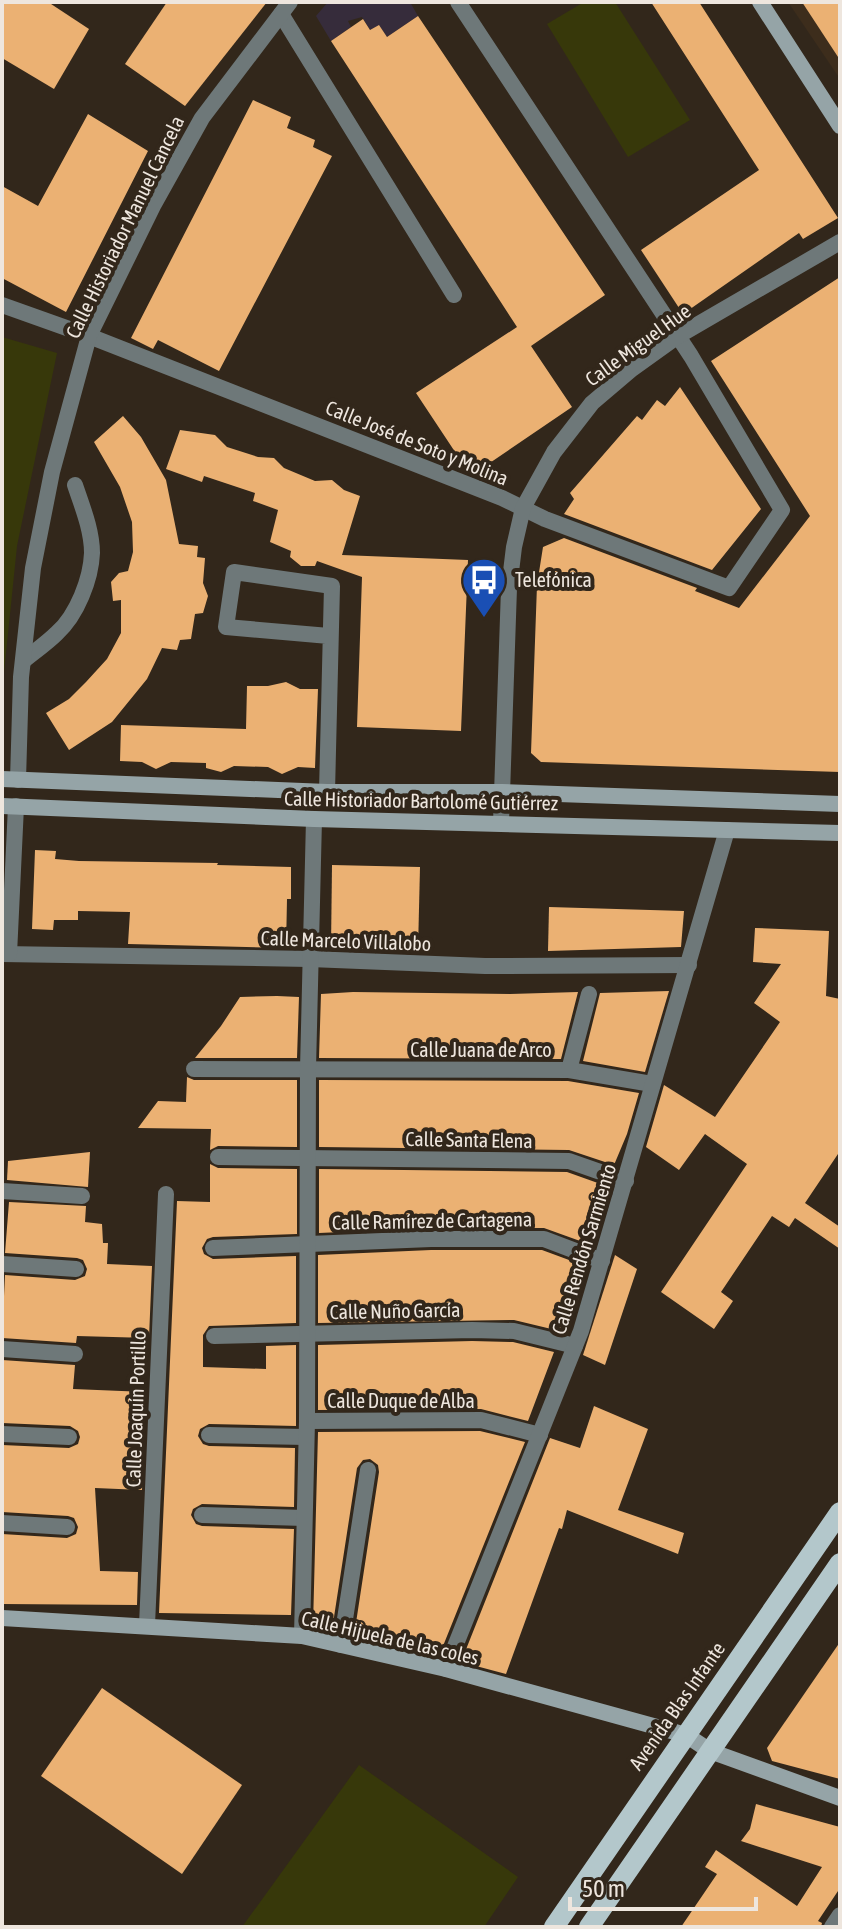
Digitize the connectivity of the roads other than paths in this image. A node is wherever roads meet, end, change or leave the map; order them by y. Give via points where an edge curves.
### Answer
1 (458, 2) edge
2 (760, 2) edge
3 (285, 8) edge
4 (840, 126) edge
5 (840, 242) edge
6 (454, 295) dead end
7 (2, 305) edge
8 (89, 336) junction
9 (678, 336) junction
10 (75, 485) dead end
11 (523, 508) junction
12 (329, 636) junction
13 (23, 661) junction
14 (10, 780) edge
15 (327, 792) junction
16 (502, 792) junction
17 (840, 804) edge
18 (9, 806) edge
19 (314, 819) junction
20 (501, 823) junction
21 (727, 830) junction
22 (840, 833) edge
23 (5, 954) edge
24 (310, 959) junction
25 (689, 965) junction
26 (589, 994) dead end
27 (194, 1069) dead end
28 (308, 1069) junction
29 (569, 1070) junction
30 (652, 1084) junction
31 (218, 1157) dead end
32 (308, 1158) junction
33 (626, 1181) junction
34 (2, 1191) edge
35 (166, 1194) dead end
36 (82, 1196) dead end
37 (307, 1244) junction
38 (213, 1248) dead end
39 (602, 1261) junction
40 (2, 1264) edge
41 (76, 1269) dead end
42 (308, 1332) junction
43 (214, 1336) dead end
44 (575, 1346) junction
45 (2, 1349) edge
46 (75, 1354) dead end
47 (307, 1429) junction
48 (2, 1434) edge
49 (209, 1435) dead end
50 (540, 1435) junction
51 (69, 1437) dead end
52 (368, 1470) dead end
53 (840, 1512) edge
54 (202, 1515) dead end
55 (304, 1518) junction
56 (2, 1523) edge
57 (67, 1527) dead end
58 (840, 1563) edge
59 (2, 1618) edge
60 (147, 1625) junction
61 (302, 1636) junction
62 (341, 1645) junction
63 (446, 1669) junction
64 (686, 1735) junction
65 (710, 1751) junction
66 (840, 1798) edge
67 (840, 1915) edge
68 (554, 1927) edge
69 (589, 1927) edge
70 (832, 1927) edge

1 - 9 street
2 - 4 street
3 - 6 street
3 - 8 street, Calle Historiador Manuel Cancela via 202,118
5 - 9 street, Calle Miguel Hue
7 - 8 street, Calle José de Soto y Molina
8 - 11 street, Calle José de Soto y Molina
8 - 13 street, Calle Historiador Manuel Cancela via 52,472 33,568
9 - 11 street, Calle Miguel Hue via 592,403 554,452
9 - 11 street, Calle José de Soto y Molina via 782,510 729,588
10 - 13 street via 92,552 87,579 60,631
11 - 16 street, Calle Miguel Hue via 509,588
12 - 12 street via 332,586 234,572 226,627
12 - 15 street
13 - 14 street, Calle Historiador Manuel Cancela
14 - 15 street, Calle Historiador Bartolomé Gutiérrez
15 - 16 street, Calle Historiador Bartolomé Gutiérrez
16 - 17 street, Calle Historiador Bartolomé Gutiérrez
16 - 20 street, Calle Miguel Hue
18 - 19 street, Calle Historiador Bartolomé Gutiérrez
18 - 23 street
19 - 20 street, Calle Historiador Bartolomé Gutiérrez
19 - 24 street
20 - 21 street, Calle Historiador Bartolomé Gutiérrez
21 - 22 street, Calle Historiador Bartolomé Gutiérrez
21 - 25 street, Calle Rendón Sarmiento
23 - 24 street, Calle Marcelo Villalobo
24 - 25 street, Calle Marcelo Villalobo via 485,966
24 - 28 street
25 - 30 street, Calle Rendón Sarmiento
26 - 29 street
27 - 28 street, Calle Juana de Arco
28 - 29 street, Calle Juana de Arco
28 - 32 street
29 - 30 street, Calle Juana de Arco
30 - 33 street, Calle Rendón Sarmiento
31 - 32 street, Calle Santa Elena
32 - 33 street, Calle Santa Elena via 569,1161
32 - 37 street
33 - 39 street, Calle Rendón Sarmiento
34 - 36 street
35 - 60 street, Calle Joaquín Portillo
37 - 38 street, Calle Ramírez de Cartagena
37 - 39 street, Calle Ramírez de Cartagena via 544,1239
37 - 42 street
39 - 44 street, Calle Rendón Sarmiento
40 - 41 street
42 - 43 street, Calle Nuño García
42 - 44 street, Calle Nuño García via 514,1331
42 - 47 street
44 - 50 street, Calle Rendón Sarmiento
45 - 46 street
47 - 49 street, Calle Duque de Alba
47 - 50 street, Calle Duque de Alba via 481,1420
47 - 55 street
48 - 51 street
50 - 63 street, Calle Rendón Sarmiento
52 - 62 street
53 - 64 main road, Avenida Blas Infante
54 - 55 street
55 - 61 street
56 - 57 street
58 - 65 main road
59 - 60 street, Calle Hijuela de las coles
60 - 61 street, Calle Hijuela de las coles
61 - 62 street, Calle Hijuela de las coles
62 - 63 street, Calle Hijuela de las coles
63 - 64 street, Calle Hijuela de las coles
64 - 65 street, Calle Hijuela de las coles
64 - 68 main road, Avenida Blas Infante
65 - 66 street, Calle Hijuela de las coles
65 - 69 main road
67 - 70 street

